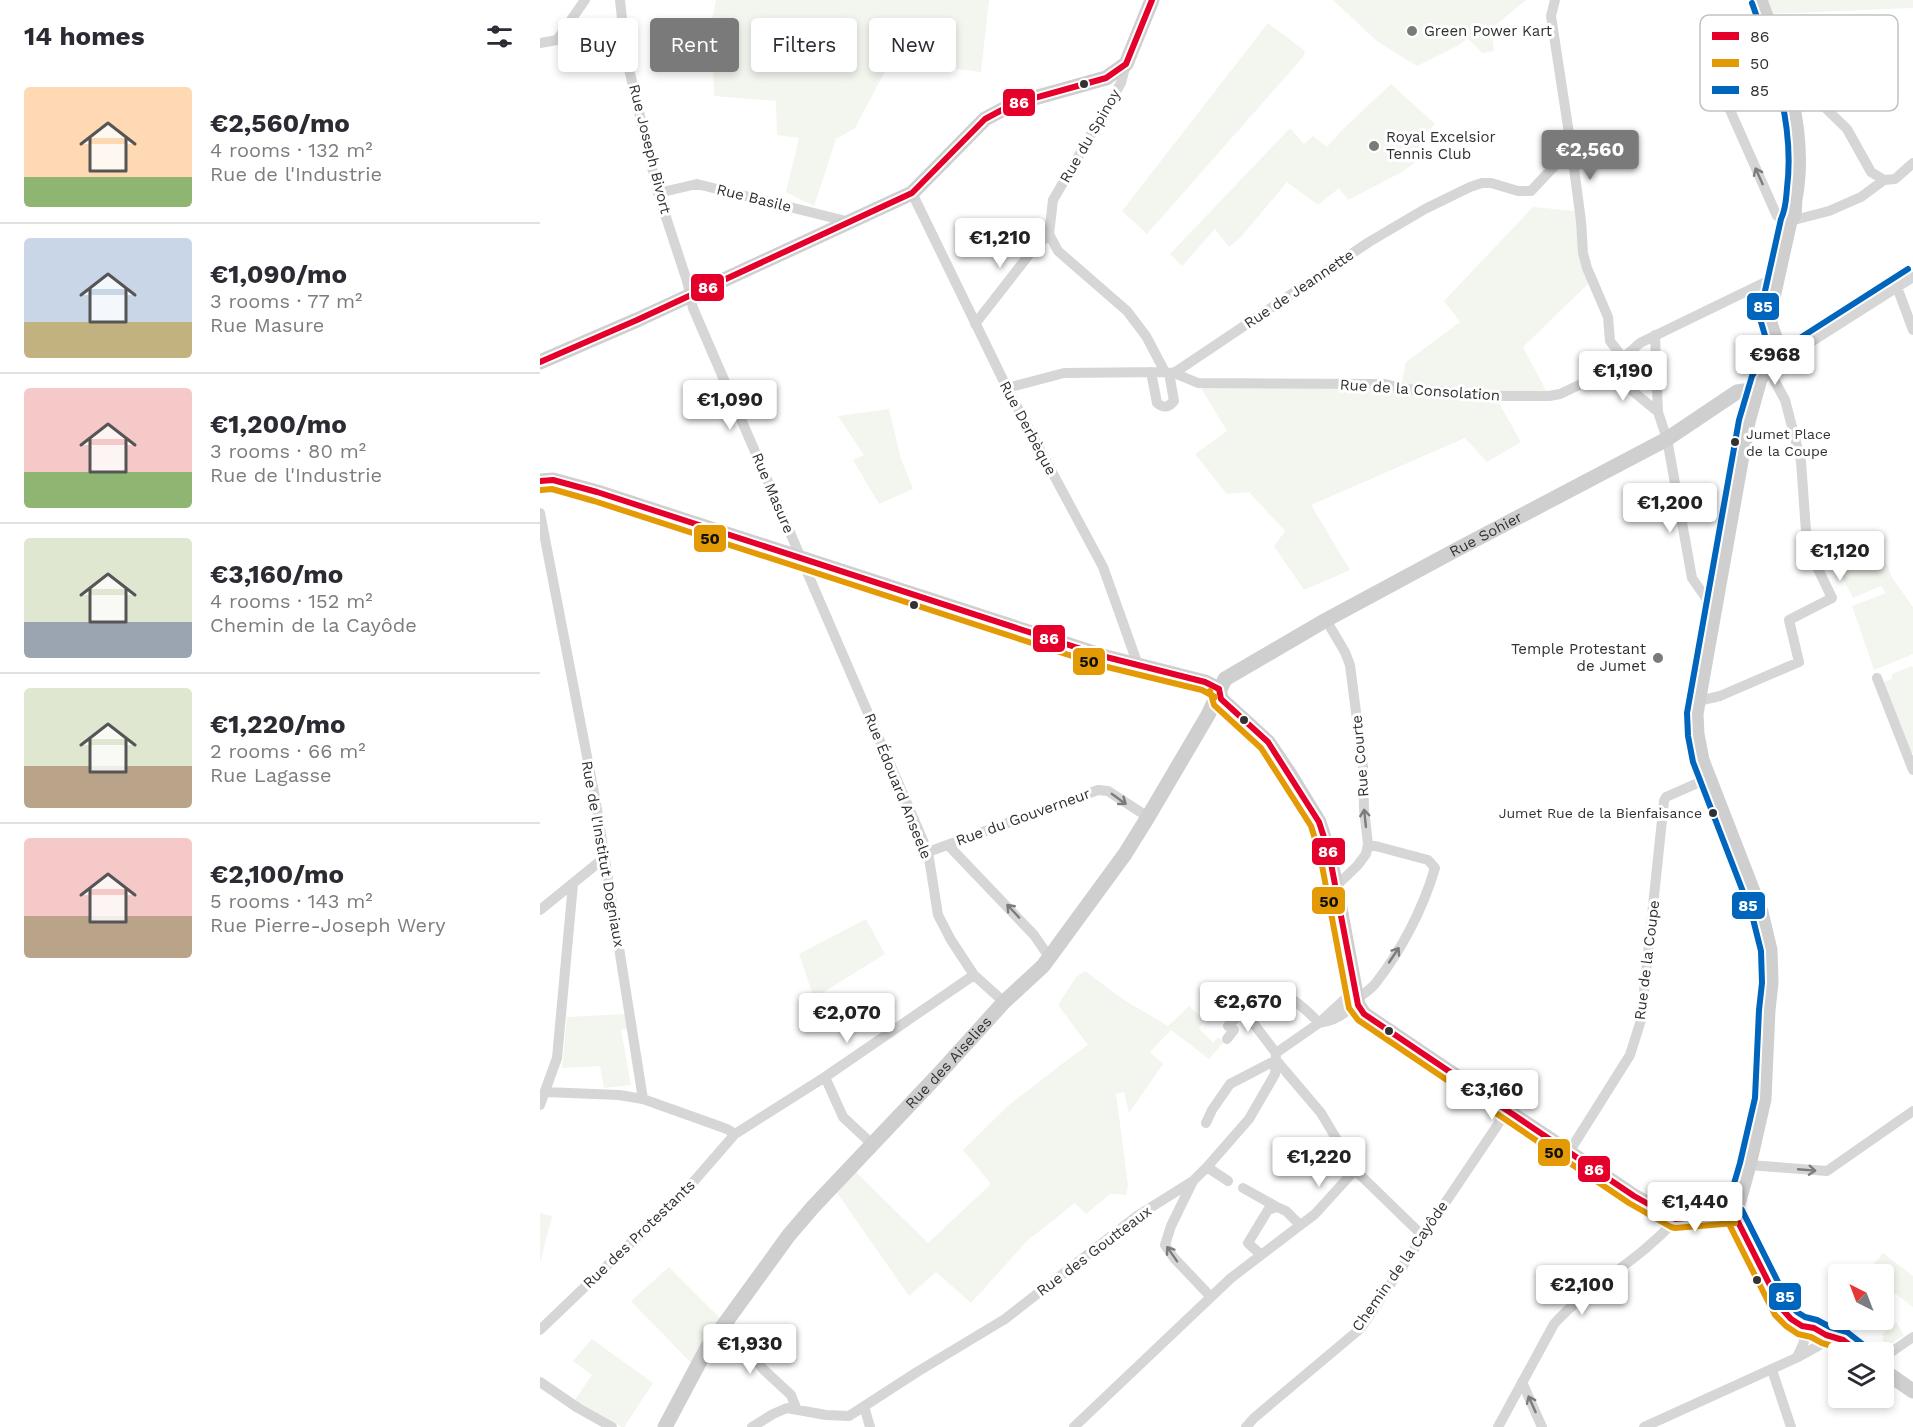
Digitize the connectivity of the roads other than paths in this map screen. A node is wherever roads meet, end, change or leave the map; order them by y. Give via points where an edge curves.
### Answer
1 (585, 0) edge
2 (620, 0) edge
3 (1152, 0) edge
4 (1555, 0) edge
5 (1760, 0) edge
6 (1765, 15) edge
7 (540, 43) edge
8 (1126, 64) junction
9 (1730, 111) edge
10 (1794, 111) edge
11 (1829, 111) edge
12 (1572, 153) junction
13 (1913, 163) edge
14 (1884, 180) junction
15 (658, 193) junction
16 (912, 193) junction
17 (1790, 221) junction
18 (850, 222) junction
19 (1049, 234) junction
20 (1779, 272) junction
21 (1913, 277) edge
22 (1897, 287) junction
23 (692, 295) junction
24 (975, 324) junction
25 (1913, 330) edge
26 (1656, 335) junction
27 (1623, 358) junction
28 (540, 362) edge
29 (1772, 362) junction
30 (1613, 369) junction
31 (1151, 372) junction
32 (1169, 373) junction
33 (1007, 388) junction
34 (1755, 397) junction
35 (1658, 412) junction
36 (1667, 439) junction
37 (540, 481) edge
38 (540, 513) edge
39 (801, 558) junction
40 (1715, 605) junction
41 (1326, 620) junction
42 (1138, 665) junction
43 (1877, 678) dead end
44 (1219, 689) junction
45 (1698, 701) junction
46 (1913, 770) edge
47 (1709, 778) junction
48 (1148, 818) junction
49 (1368, 844) junction
50 (948, 845) junction
51 (928, 852) junction
52 (604, 858) junction
53 (573, 884) junction
54 (1336, 886) junction
55 (540, 910) edge
56 (1049, 957) junction
57 (974, 975) junction
58 (1357, 999) junction
59 (1004, 1002) junction
60 (1245, 1008) junction
61 (1319, 1023) junction
62 (1227, 1039) dead end
63 (1276, 1057) junction
64 (825, 1077) junction
65 (643, 1099) junction
66 (541, 1100) edge
67 (1507, 1111) junction
68 (1913, 1111) edge
69 (1206, 1123) dead end
70 (735, 1134) junction
71 (872, 1144) junction
72 (1569, 1152) junction
73 (1749, 1165) junction
74 (1207, 1167) junction
75 (1355, 1170) junction
76 (1193, 1181) junction
77 (1228, 1181) dead end
78 (1243, 1188) dead end
79 (1277, 1207) junction
80 (1734, 1214) junction
81 (1675, 1219) junction
82 (1300, 1225) junction
83 (1423, 1236) junction
84 (1261, 1255) junction
85 (1211, 1297) junction
86 (725, 1322) junction
87 (1802, 1326) junction
88 (540, 1330) edge
89 (1826, 1335) junction
90 (1913, 1337) edge
91 (1846, 1342) edge
92 (1894, 1350) edge
93 (1796, 1358) junction
94 (1772, 1370) junction
95 (1894, 1378) edge
96 (540, 1382) edge
97 (1522, 1382) junction
98 (1913, 1392) edge
99 (864, 1406) junction
100 (797, 1410) junction
101 (612, 1427) edge
102 (665, 1427) edge
103 (752, 1427) edge
104 (870, 1427) edge
105 (1074, 1427) edge
106 (1246, 1427) edge
107 (1498, 1427) edge
108 (1542, 1427) edge
109 (1644, 1427) edge
110 (1791, 1427) edge

1 - 7 street via 557,40
2 - 15 street, Rue Joseph Bivort via 626,56
3 - 8 street
4 - 12 street via 1551,16
5 - 6 street
8 - 16 street via 1106,78 1013,104 985,119
8 - 19 street, Rue du Spinoy via 1121,82 1053,200
17 -> 9 street via 1777,216
10 - 17 street via 1797,192
11 - 14 street via 1847,129 1871,172
12 - 27 street via 1583,253 1608,317 1610,341
12 - 32 street, Rue de Jeannette via 1531,191 1482,183 1425,209
13 - 14 street via 1896,179
14 - 17 street via 1861,198
15 - 18 street, Rue Basile via 697,184
15 - 23 street, Rue Joseph Bivort
16 - 18 street
16 - 24 street, Rue Derbèque
17 - 20 street
18 - 23 street
19 - 24 street
19 - 32 street via 1058,251 1127,310
20 - 26 street via 1778,276
20 - 29 street via 1770,323 1779,349
21 - 22 street
22 - 25 street
22 - 29 street via 1792,354
23 - 28 street
23 - 39 street, Rue Masure via 694,310
24 - 33 street, Rue Derbèque
26 - 27 street
26 - 35 street
27 - 30 street
29 - 34 street via 1760,379
29 - 45 street via 1801,461 1807,546 1832,598 1789,620 1799,662 1720,696
30 - 32 street, Rue de la Consolation via 1562,400 1550,396 1405,389 1385,384 1198,383
30 - 35 street via 1624,384
31 - 32 street
31 - 32 street via 1161,407 1174,400
31 - 33 street via 1064,373
33 - 42 street, Rue Derbèque via 1103,567
34 - 36 street, Rue Sohier via 1737,392
34 - 40 street
35 - 36 street
36 - 40 street via 1692,578
36 - 41 street, Rue Sohier
37 - 39 street via 553,480 597,492
38 - 52 street, Rue de l'Institut Dogniaux
39 - 42 street
39 - 51 street, Rue Édouard Anseele
40 - 45 street
41 - 44 street, Rue Sohier via 1224,679
49 -> 41 street, Rue Courte via 1350,665
42 - 44 street
43 - 46 street
44 - 48 street, Rue des Aiselies
44 - 54 street via 1221,699 1268,742 1309,804 1321,830
45 - 47 street via 1697,734
47 - 72 street, Rue de la Coupe via 1664,801 1641,1020 1630,1055
47 - 73 street via 1761,912 1770,950 1772,983 1764,1099
50 -> 48 street, Rue du Gouverneur via 1098,790 1108,790
48 - 56 street, Rue des Aiselies
49 - 54 street via 1357,866
58 -> 49 street via 1375,984 1400,946 1435,868 1428,860
50 - 51 street, Rue du Gouverneur
56 -> 50 street via 1034,935
51 - 57 street, Rue Édouard Anseele via 938,915
52 - 53 street
52 - 65 street, Rue de l'Institut Dogniaux
53 - 55 street
53 - 66 street via 557,1058
54 - 58 street
56 - 59 street, Rue des Aiselies
57 - 59 street, Rue Édouard Anseele
57 - 64 street, Rue des Protestants
58 - 61 street via 1345,999
58 - 67 street via 1359,1009 1368,1018
59 - 71 street, Rue des Aiselies
60 - 61 street via 1278,993 1290,997
60 - 62 street via 1228,1026 1234,1030
60 - 63 street
61 - 63 street
63 - 69 street via 1230,1084
63 - 74 street, Rue des Goutteaux via 1275,1074 1249,1119
63 - 75 street via 1321,1113
64 - 70 street, Rue des Protestants
64 - 71 street via 843,1117
65 - 66 street via 619,1095
65 - 70 street
67 - 72 street
67 - 83 street, Chemin de la Cayôde
73 -> 68 street via 1827,1171
70 - 88 street, Rue des Protestants via 688,1188
71 - 86 street, Rue des Aiselies via 789,1234
72 - 81 street
73 - 80 street
74 - 76 street, Rue des Goutteaux
74 - 77 street
75 - 82 street
75 - 83 street
85 -> 76 street via 1165,1245
76 - 99 street, Rue des Goutteaux via 1137,1216 1005,1319
78 - 79 street
79 - 82 street
79 - 84 street via 1268,1210 1248,1243
80 - 81 street
80 - 87 street via 1783,1311
81 - 97 street via 1630,1261 1565,1312 1554,1324
82 - 84 street
83 - 106 street, Chemin de la Cayôde via 1361,1328
84 - 85 street
85 - 105 street
86 - 100 street via 790,1395
86 - 102 street, Rue des Aiselies
87 - 89 street
87 - 93 street via 1803,1348
89 - 91 street
89 - 93 street via 1818,1346
90 - 92 street
93 - 94 street
94 - 109 street
94 - 110 street
95 - 98 street
96 - 101 street
97 - 107 street
108 -> 97 street
99 - 100 street, Rue des Goutteaux via 849,1416
99 - 104 street
100 - 103 street via 781,1410

